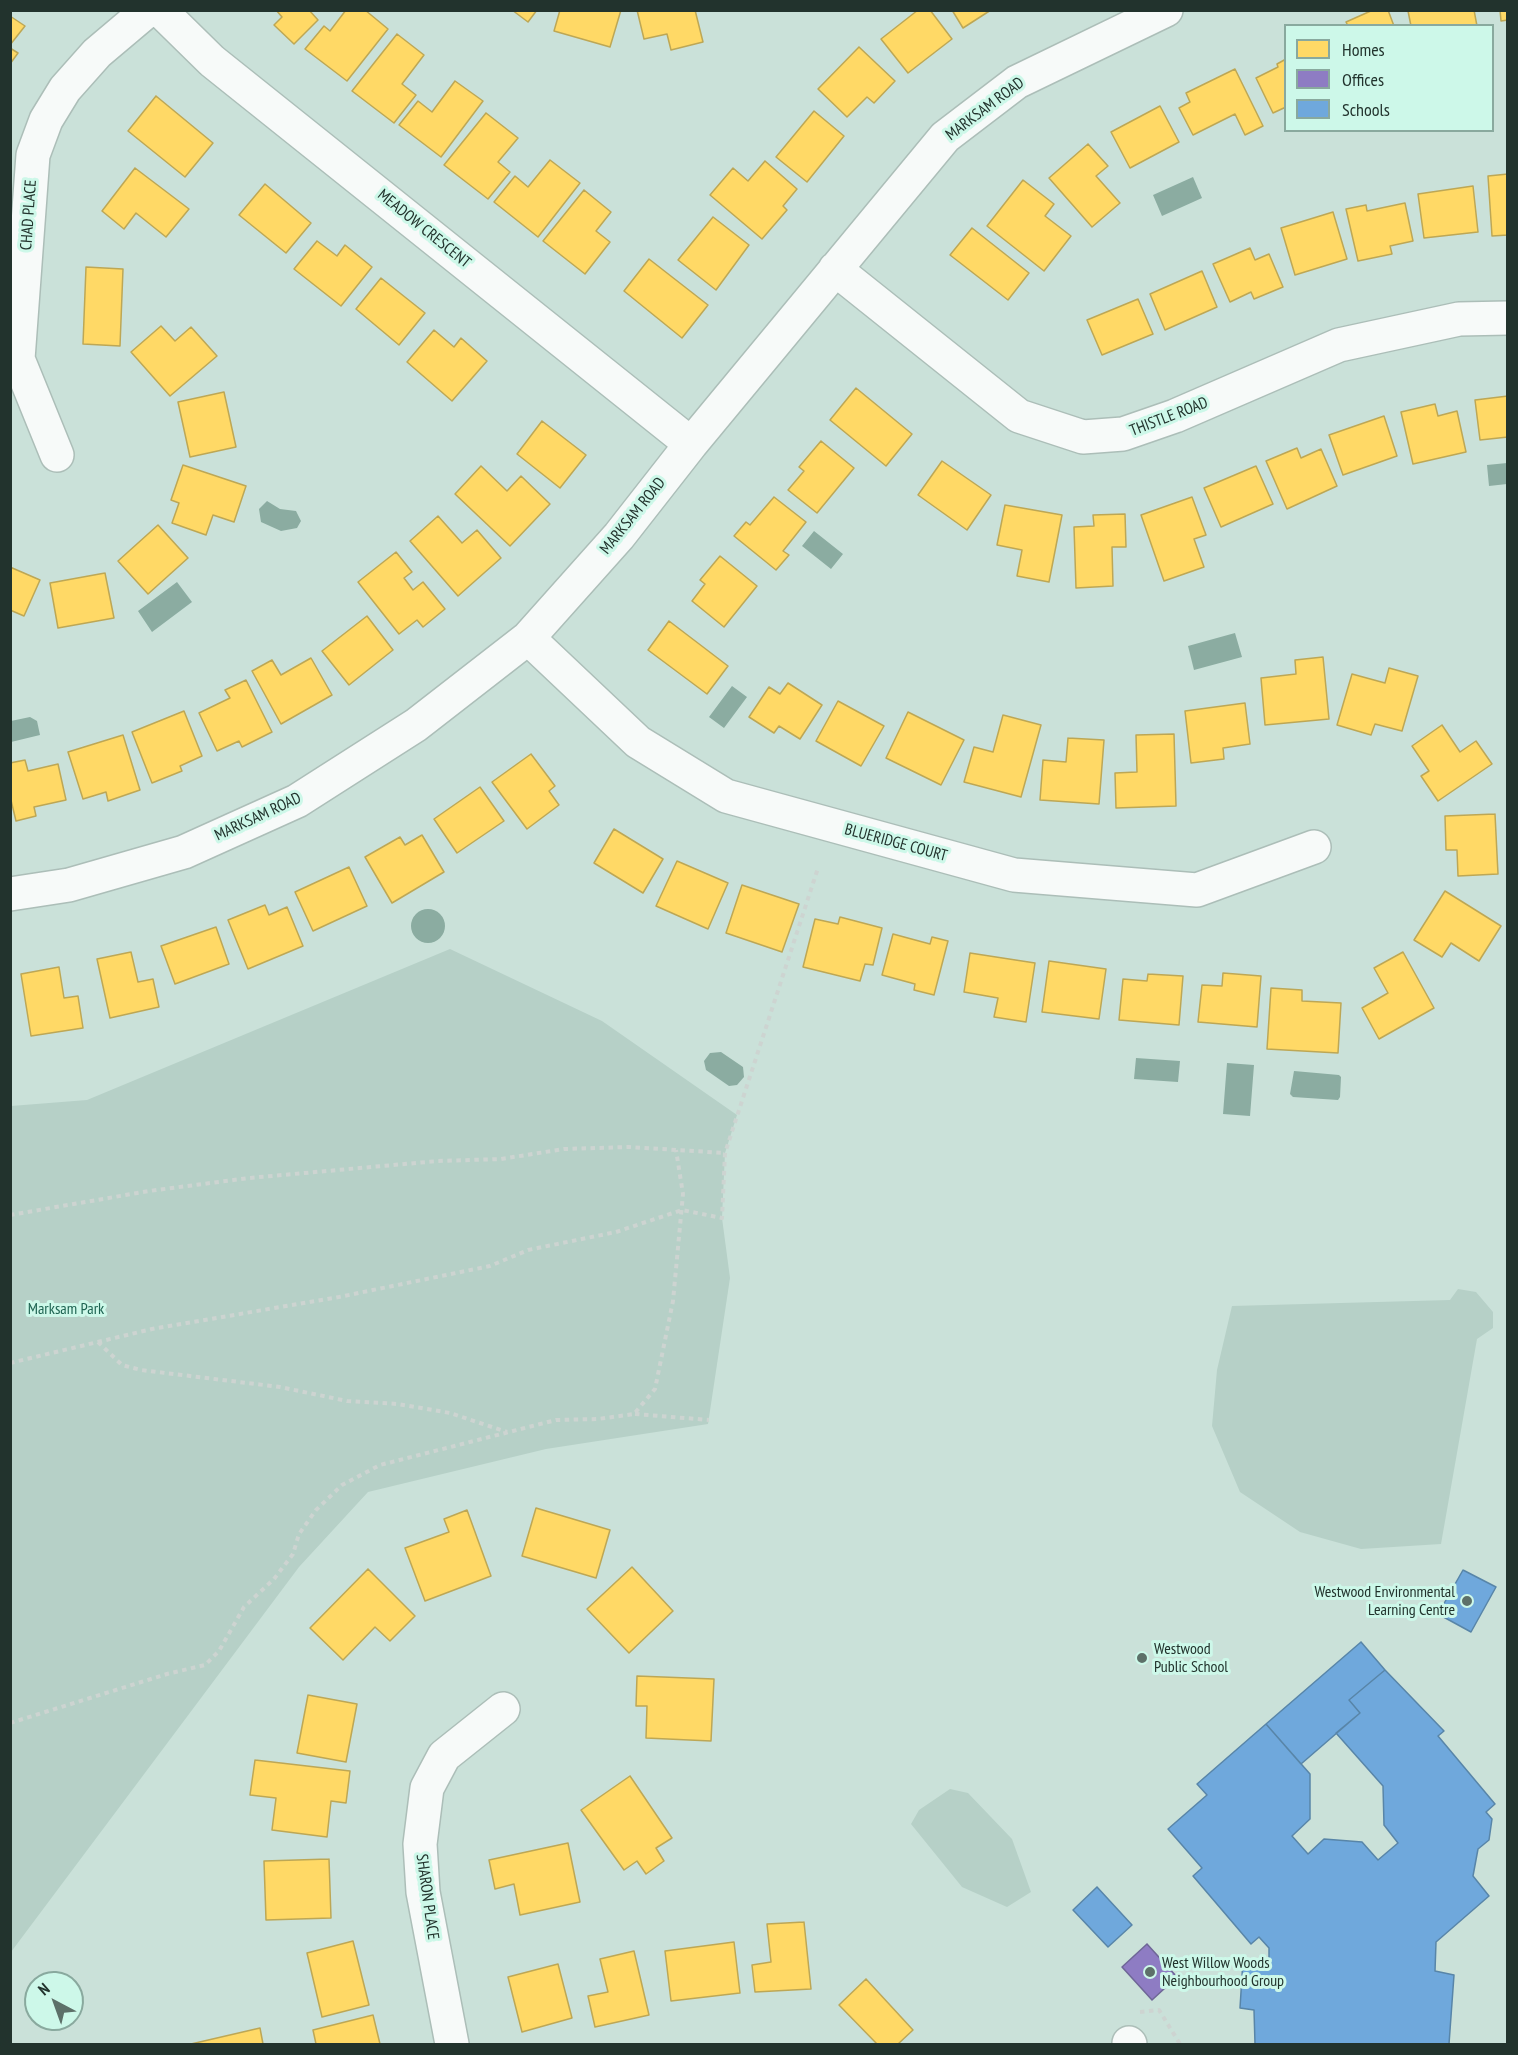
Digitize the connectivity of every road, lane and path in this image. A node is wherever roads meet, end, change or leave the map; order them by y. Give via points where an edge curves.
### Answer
1 (148, 10) edge
2 (160, 10) edge
3 (1166, 10) edge
4 (835, 269) junction
5 (1508, 318) edge
6 (691, 444) junction
7 (57, 455) dead end
8 (528, 638) junction
9 (1314, 847) dead end
10 (818, 868) dead end
11 (10, 894) edge
12 (676, 1150) junction
13 (725, 1152) junction
14 (682, 1210) junction
15 (10, 1215) edge
16 (98, 1342) junction
17 (10, 1363) edge
18 (634, 1414) junction
19 (709, 1420) dead end
20 (507, 1432) junction
21 (503, 1709) dead end
22 (10, 1723) edge
23 (1132, 2033) edge
24 (452, 2044) edge
25 (1180, 2044) edge

1 - 7 street, CHAD PLACE via 97,53 65,89 46,120 33,154 18,359
2 - 6 street, MEADOW CRESCENT via 212,61
3 - 4 street, MARKSAM ROAD via 1017,82 945,137
4 - 5 street, THISTLE ROAD via 1019,416 1083,437 1123,434 1175,417 1339,345 1459,318
4 - 6 street, MARKSAM ROAD
6 - 8 street, MARKSAM ROAD via 619,536
8 - 9 street, BLUERIDGE COURT via 638,742 726,796 1002,872 1197,890
8 - 11 street, MARKSAM ROAD via 416,725 297,801 184,852 69,885
10 - 13 path
12 - 13 path
12 - 14 path
12 - 15 path via 564,1149 501,1159 249,1179 149,1191
13 - 14 path via 722,1218
14 - 16 path via 616,1232 528,1250 490,1266 339,1297 178,1323
14 - 18 path via 673,1301 655,1389
16 - 17 path
16 - 20 path via 122,1365 141,1370 280,1387 347,1401 398,1404 450,1413
18 - 19 path
18 - 20 path via 556,1420
20 - 22 path via 380,1465 342,1485 316,1510 299,1534 293,1554 274,1579 244,1607 219,1651 205,1665
21 - 24 street, SHARON PLACE via 444,1756 427,1788 420,1844 423,1892
23 - 25 path via 1159,2010

